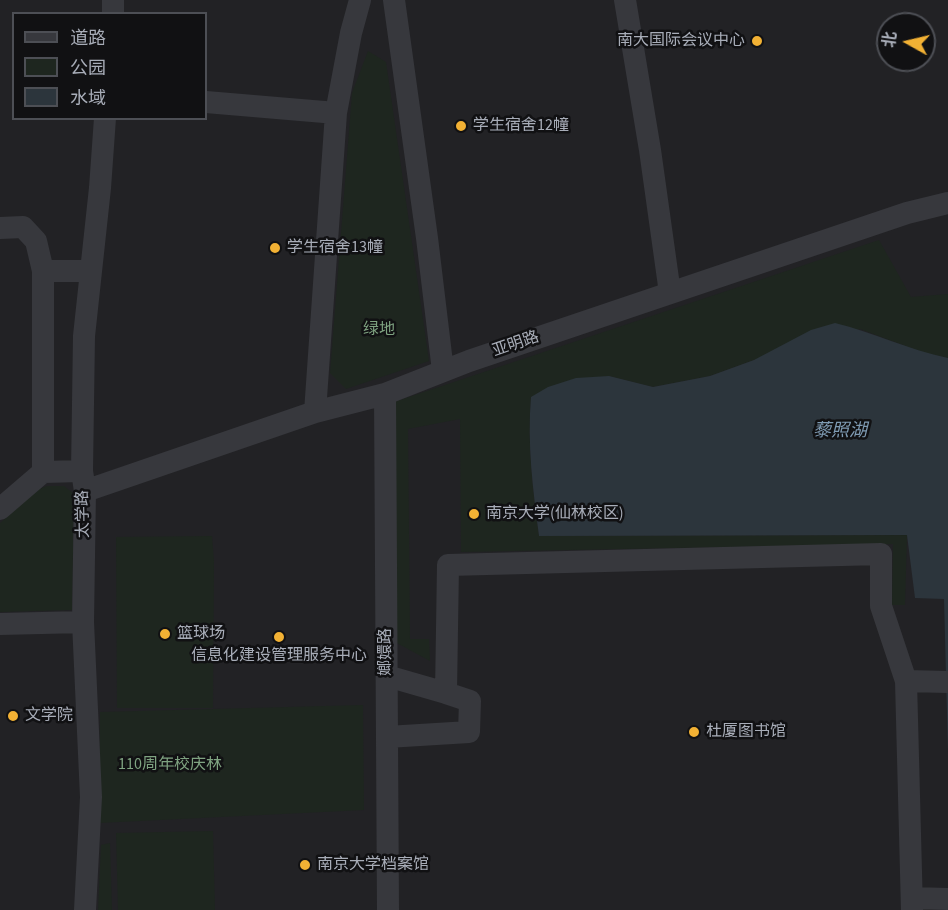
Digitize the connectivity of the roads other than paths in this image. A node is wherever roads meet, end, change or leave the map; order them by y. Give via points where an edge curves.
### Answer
1 (360, 0) edge
2 (394, 0) edge
3 (625, 0) edge
4 (207, 102) edge
5 (336, 113) junction
6 (105, 120) edge
7 (948, 203) edge
8 (0, 228) edge
9 (43, 271) junction
10 (91, 271) junction
11 (670, 293) junction
12 (443, 371) junction
13 (385, 394) junction
14 (315, 412) junction
15 (43, 472) junction
16 (84, 481) junction
17 (0, 509) edge
18 (83, 622) junction
19 (0, 624) edge
20 (387, 675) junction
21 (906, 681) junction
22 (939, 682) edge
23 (446, 693) junction
24 (387, 737) junction
25 (943, 899) edge
26 (912, 904) edge
27 (85, 910) edge
28 (388, 910) edge

1 - 5 street
2 - 12 street
3 - 11 street
4 - 5 street
5 - 14 street
6 - 10 street, 太学路
7 - 11 street, 亚明路 via 907,213
8 - 9 street via 23,226 36,242
9 - 10 street
9 - 15 street
10 - 16 street, 太学路 via 84,336
11 - 12 street, 亚明路
12 - 13 street, 亚明路
13 - 14 street, 亚明路
13 - 20 street, 嫏嬛路
14 - 16 street, 亚明路
15 - 16 street, 亚明路
15 - 17 street
16 - 18 street, 太学路
18 - 19 street
18 - 27 street, 太学路 via 91,797
20 - 23 street
20 - 24 street, 嫏嬛路
21 - 22 street
21 - 23 street via 881,606 881,554 475,564 448,565
21 - 26 street
23 - 24 street via 470,701 469,732
24 - 28 street, 嫏嬛路
25 - 26 street

